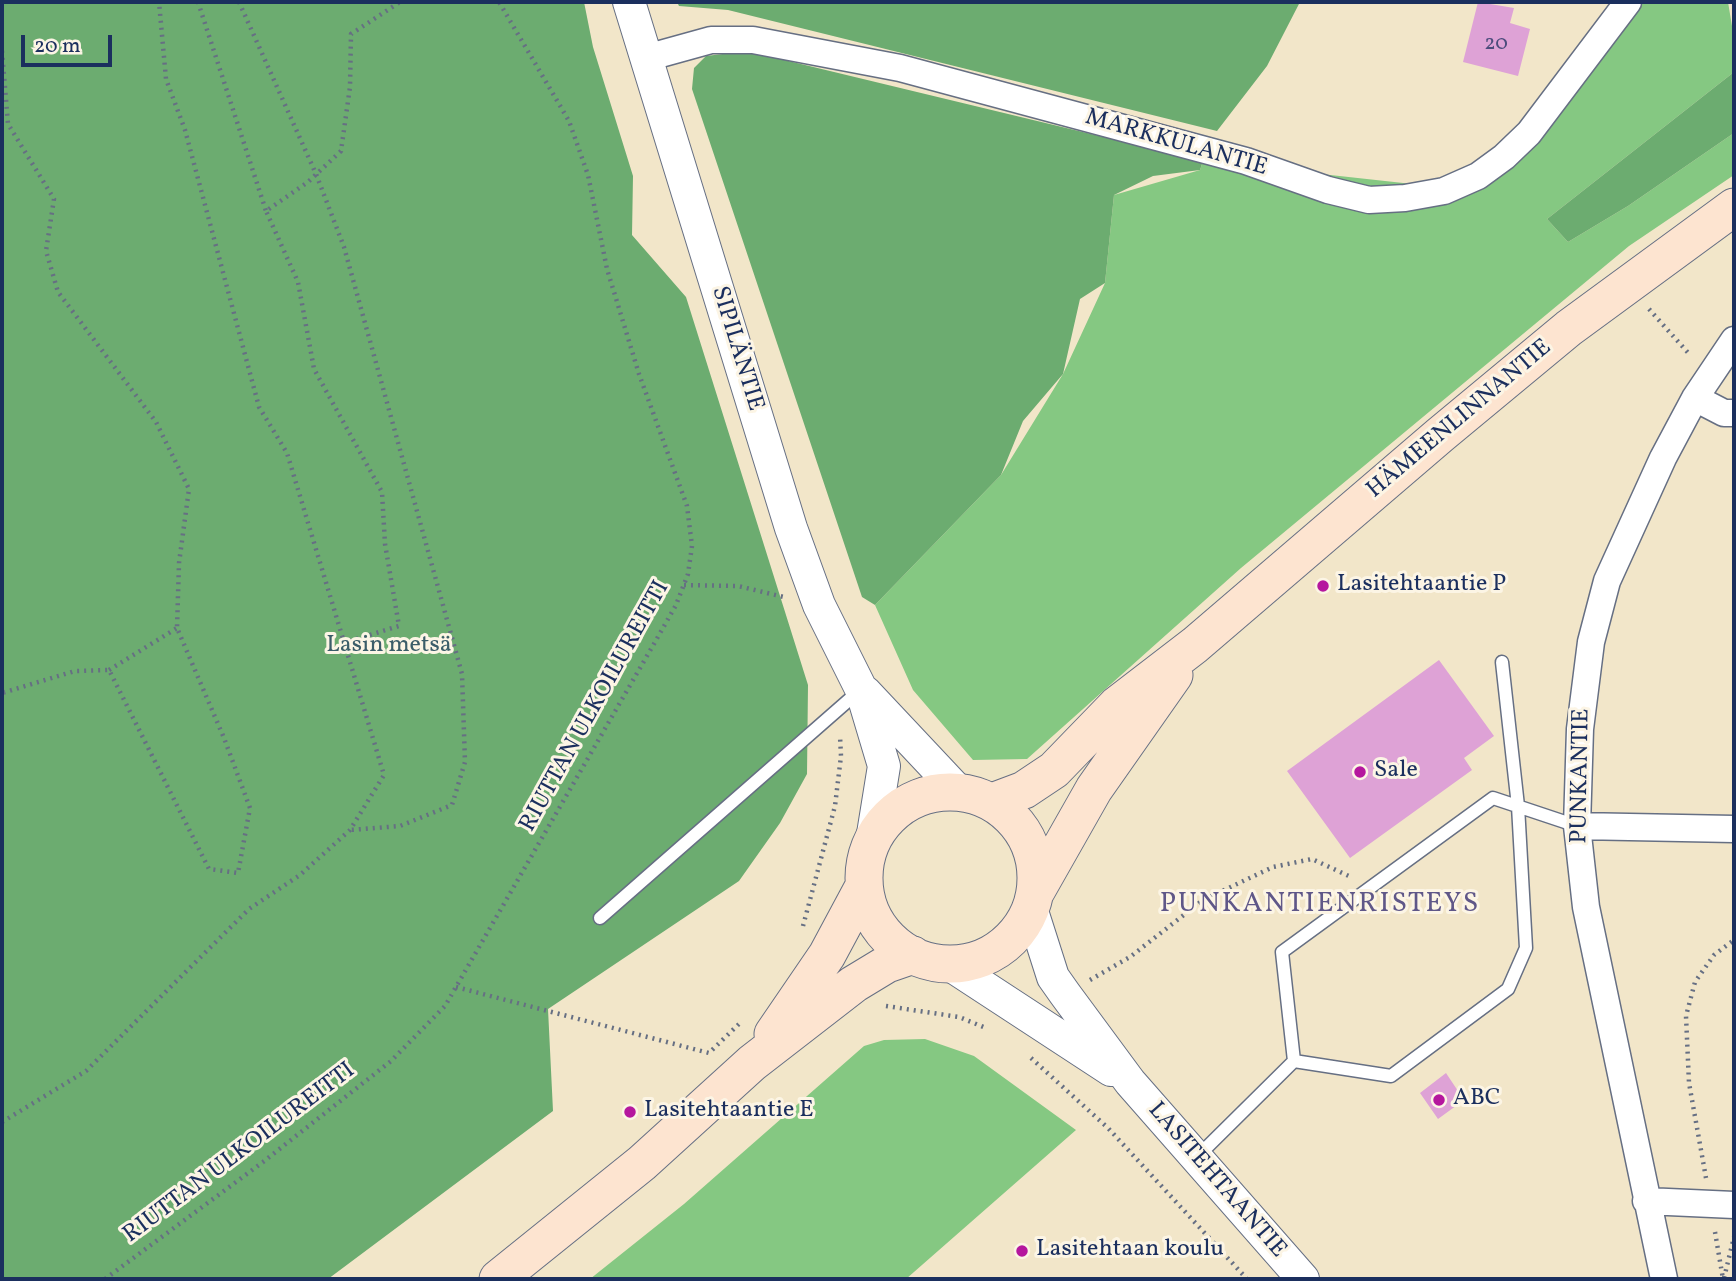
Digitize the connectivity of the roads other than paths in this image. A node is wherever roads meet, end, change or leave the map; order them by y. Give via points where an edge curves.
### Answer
1 (629, 2) edge
2 (1628, 2) edge
3 (646, 58) junction
4 (1734, 207) edge
5 (1734, 340) edge
6 (1695, 398) junction
7 (1734, 412) edge
8 (1195, 645) junction
9 (1502, 662) dead end
10 (861, 689) junction
11 (975, 797) junction
12 (1518, 806) junction
13 (1577, 826) junction
14 (1734, 829) edge
15 (872, 840) junction
16 (864, 886) junction
17 (1033, 901) junction
18 (600, 918) dead end
19 (913, 955) junction
20 (949, 964) junction
21 (1294, 1061) junction
22 (752, 1063) junction
23 (1130, 1082) junction
24 (1196, 1157) junction
25 (1646, 1201) junction
26 (1734, 1205) edge
27 (498, 1279) edge
28 (1303, 1279) edge
29 (1664, 1279) edge

1 - 3 street, SIPILÄNTIE
2 - 3 street, MARKKULANTIE via 1529,133 1504,157 1478,176 1444,191 1405,198 1369,200 1246,161 900,68 753,40 711,40
3 - 10 street, SIPILÄNTIE via 791,528 819,605
4 - 8 main road, HÄMEENLINNANTIE via 1627,285 1440,435
5 - 6 street, PUNKANTIE
6 - 7 street via 1724,413
6 - 13 street, PUNKANTIE via 1636,512 1607,581 1591,642 1580,729
8 - 11 main road, HÄMEENLINNANTIE via 1117,705 1054,770 1024,790
8 - 17 main road, HÄMEENLINNANTIE via 1094,789
9 - 12 lane
10 - 11 street, SIPILÄNTIE
10 - 15 street, SIPILÄNTIE via 884,766
10 - 18 lane
11 - 15 main road via 920,796 882,824
11 - 17 main road via 1022,829 1036,870
12 - 13 lane
12 - 21 lane via 1493,798 1282,952
12 - 21 lane via 1526,948 1507,989 1391,1076
13 - 14 street
13 - 25 street, PUNKANTIE via 1586,907
15 - 16 main road
16 - 19 main road via 876,921
16 - 22 main road via 827,955
17 - 20 main road via 1021,928 1000,948 978,959
17 - 23 street, LASITEHTAANTIE via 1053,977
19 - 20 main road
19 - 22 main road via 854,984
20 - 23 street, LASITEHTAANTIE
21 - 24 lane
22 - 27 main road via 642,1163
23 - 24 street, LASITEHTAANTIE
24 - 28 street, LASITEHTAANTIE
25 - 26 street
25 - 29 street, PUNKANTIE

